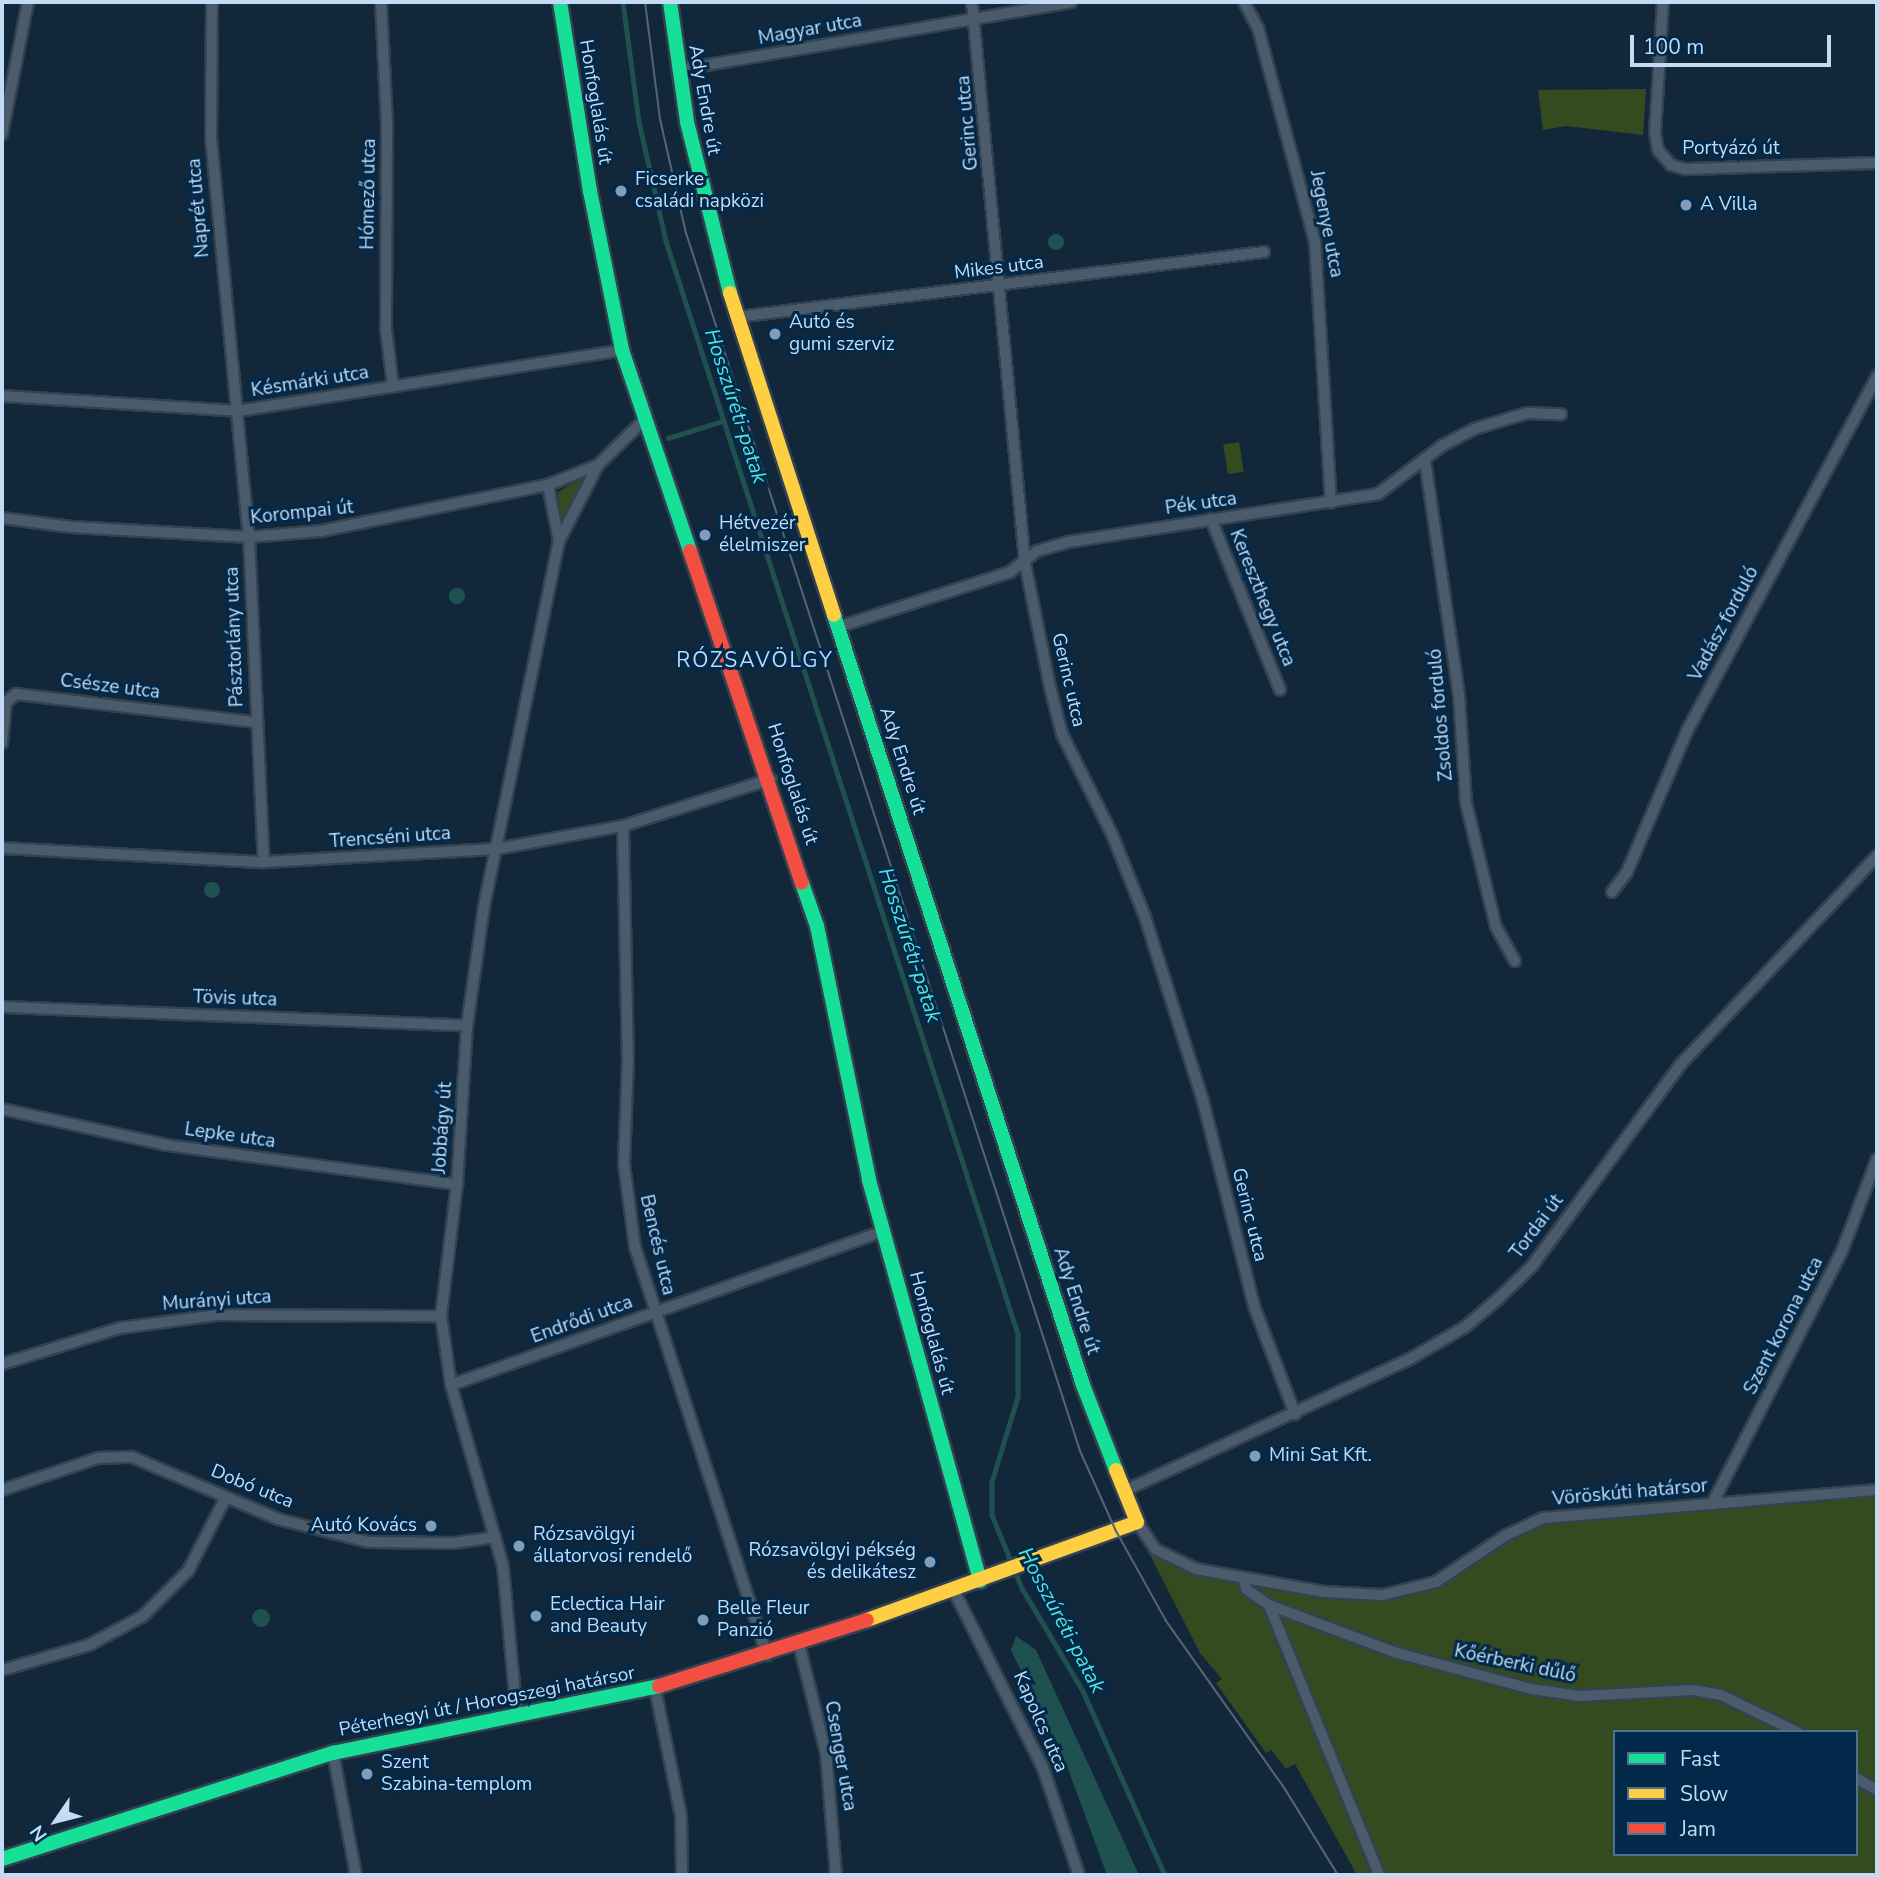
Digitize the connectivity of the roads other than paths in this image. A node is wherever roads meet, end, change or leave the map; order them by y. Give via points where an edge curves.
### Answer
1 (28, 2) edge
2 (212, 2) edge
3 (381, 2) edge
4 (560, 2) edge
5 (670, 2) edge
6 (972, 2) edge
7 (1071, 2) edge
8 (1244, 2) edge
9 (1663, 2) edge
10 (976, 18) junction
11 (678, 70) junction
12 (2, 134) edge
13 (1877, 163) edge
14 (1264, 252) dead end
15 (999, 286) junction
16 (737, 317) junction
17 (622, 350) junction
18 (1877, 376) edge
19 (393, 386) junction
20 (2, 396) edge
21 (238, 411) junction
22 (1562, 414) dead end
23 (644, 420) junction
24 (1425, 460) junction
25 (598, 465) junction
26 (548, 485) junction
27 (1331, 503) junction
28 (2, 518) edge
29 (1211, 519) junction
30 (249, 537) junction
31 (559, 541) junction
32 (1025, 563) junction
33 (838, 627) junction
34 (1280, 690) dead end
35 (255, 722) junction
36 (2, 743) edge
37 (771, 779) junction
38 (623, 825) junction
39 (2, 848) edge
40 (496, 849) junction
41 (1877, 856) edge
42 (264, 862) junction
43 (1612, 892) dead end
44 (1515, 961) dead end
45 (2, 1007) edge
46 (467, 1026) junction
47 (2, 1109) edge
48 (1877, 1159) edge
49 (457, 1184) junction
50 (883, 1231) junction
51 (655, 1312) junction
52 (441, 1315) junction
53 (2, 1364) edge
54 (451, 1385) junction
55 (1295, 1414) junction
56 (2, 1490) edge
57 (1873, 1490) dead end
58 (1124, 1491) junction
59 (226, 1497) junction
60 (1712, 1504) junction
61 (1137, 1522) junction
62 (496, 1537) junction
63 (1244, 1578) junction
64 (980, 1581) junction
65 (954, 1591) junction
66 (1269, 1605) junction
67 (799, 1644) junction
68 (767, 1654) junction
69 (2, 1670) edge
70 (655, 1688) junction
71 (517, 1717) junction
72 (1793, 1730) edge
73 (333, 1753) junction
74 (1858, 1779) edge
75 (1877, 1790) edge
76 (2, 1859) edge
77 (356, 1875) edge
78 (682, 1875) edge
79 (836, 1875) edge
80 (1079, 1875) edge
81 (1379, 1875) edge

1 - 12 street
2 - 21 street, Naprét utca via 212,164
3 - 19 street, Hómező utca via 387,122 386,329
4 - 17 street, Honfoglalás út via 590,191
5 - 11 street, Ady Endre út
6 - 10 street, Gerinc utca
7 - 10 street, Magyar utca
8 - 27 street, Jegenye utca via 1258,28 1315,242
9 - 13 street, Portyázó út via 1655,133 1658,150 1671,165 1685,169
10 - 11 street, Magyar utca
10 - 15 street, Gerinc utca
11 - 16 street, Ady Endre út via 711,228
14 - 15 street, Mikes utca
15 - 16 street, Mikes utca
15 - 32 street, Gerinc utca
16 - 33 street, Ady Endre út
17 - 19 street, Késmárki utca
17 - 23 street, Honfoglalás út
18 - 43 street, Vadász forduló via 1687,731 1627,872
19 - 21 street, Késmárki utca
20 - 21 street, Késmárki utca
21 - 30 street, Pásztorlány utca
22 - 24 street, Pék utca via 1527,413 1486,425 1443,445
23 - 25 street, Jobbágy út
23 - 37 street, Honfoglalás út
24 - 27 street, Pék utca via 1378,494
24 - 44 street, Zsoldos forduló via 1459,695 1466,803 1496,927
25 - 26 street, Korompai út
25 - 31 street, Jobbágy út
26 - 30 street, Korompai út via 376,523
26 - 31 street, Jobbágy út
27 - 29 street, Pék utca
28 - 30 street, Korompai út via 71,527
29 - 32 street, Pék utca via 1068,541 1037,551
29 - 34 street, Kereszthegy utca
30 - 35 street, Pásztorlány utca
31 - 40 street, Jobbágy út
32 - 33 street, Pék utca via 1010,572
32 - 55 street, Gerinc utca via 1062,734 1108,824 1145,917 1203,1101 1254,1306
33 - 58 street, Ady Endre út via 1083,1385
35 - 36 street, Csésze utca via 16,694 6,702
35 - 42 street, Pásztorlány utca
37 - 38 street, Trencséni utca
37 - 50 street, Honfoglalás út via 833,986
38 - 40 street, Trencséni utca
38 - 51 street, Bencés utca via 628,1059 624,1164 635,1247
39 - 42 street, Trencséni utca
40 - 42 street, Trencséni utca
40 - 46 street, Jobbágy út
41 - 55 street, Tordai út via 1680,1065 1519,1280 1444,1341
45 - 46 street, Tövis utca
46 - 49 street, Jobbágy út
47 - 49 street, Lepke utca via 167,1145
48 - 60 street, Szent korona utca via 1842,1251
49 - 52 street, Jobbágy út
50 - 51 street, Endrődi utca
50 - 64 street, Honfoglalás út
51 - 54 street, Endrődi utca
51 - 68 street, Bencés utca
52 - 53 street, Murányi utca via 218,1315 120,1328
52 - 54 street, Jobbágy út
54 - 62 street, Jobbágy út
55 - 58 street, Tordai út
56 - 59 street, Dobó utca via 119,1455 148,1460
57 - 60 street, Vöröskúti határsor
58 - 61 street, Ady Endre út
59 - 62 street, Dobó utca via 278,1518 368,1542 430,1544
59 - 69 street via 188,1571 143,1616 89,1644
60 - 63 street, Vöröskúti határsor via 1543,1518 1505,1536 1448,1576 1404,1592 1324,1592
61 - 63 street, Vöröskúti határsor via 1148,1542 1180,1564
61 - 64 street, Péterhegyi út / Horogszegi határsor
62 - 71 street, Jobbágy út via 508,1592
63 - 66 street, Kőérberki dűlő via 1246,1589
64 - 65 street, Péterhegyi út / Horogszegi határsor
65 - 67 street, Péterhegyi út / Horogszegi határsor
65 - 80 street, Kapolcs utca via 1041,1762
66 - 72 street, Kőérberki dűlő via 1394,1653 1531,1689 1580,1696 1693,1690 1721,1695
66 - 81 street, Kőérberki dűlő
67 - 68 street, Péterhegyi út / Horogszegi határsor
67 - 79 street, Csenger utca via 825,1753
68 - 70 street, Péterhegyi út / Horogszegi határsor
70 - 71 street, Péterhegyi út / Horogszegi határsor
70 - 78 street via 679,1804
71 - 73 street, Péterhegyi út / Horogszegi határsor
73 - 76 street, Péterhegyi út / Horogszegi határsor
73 - 77 street
74 - 75 street

